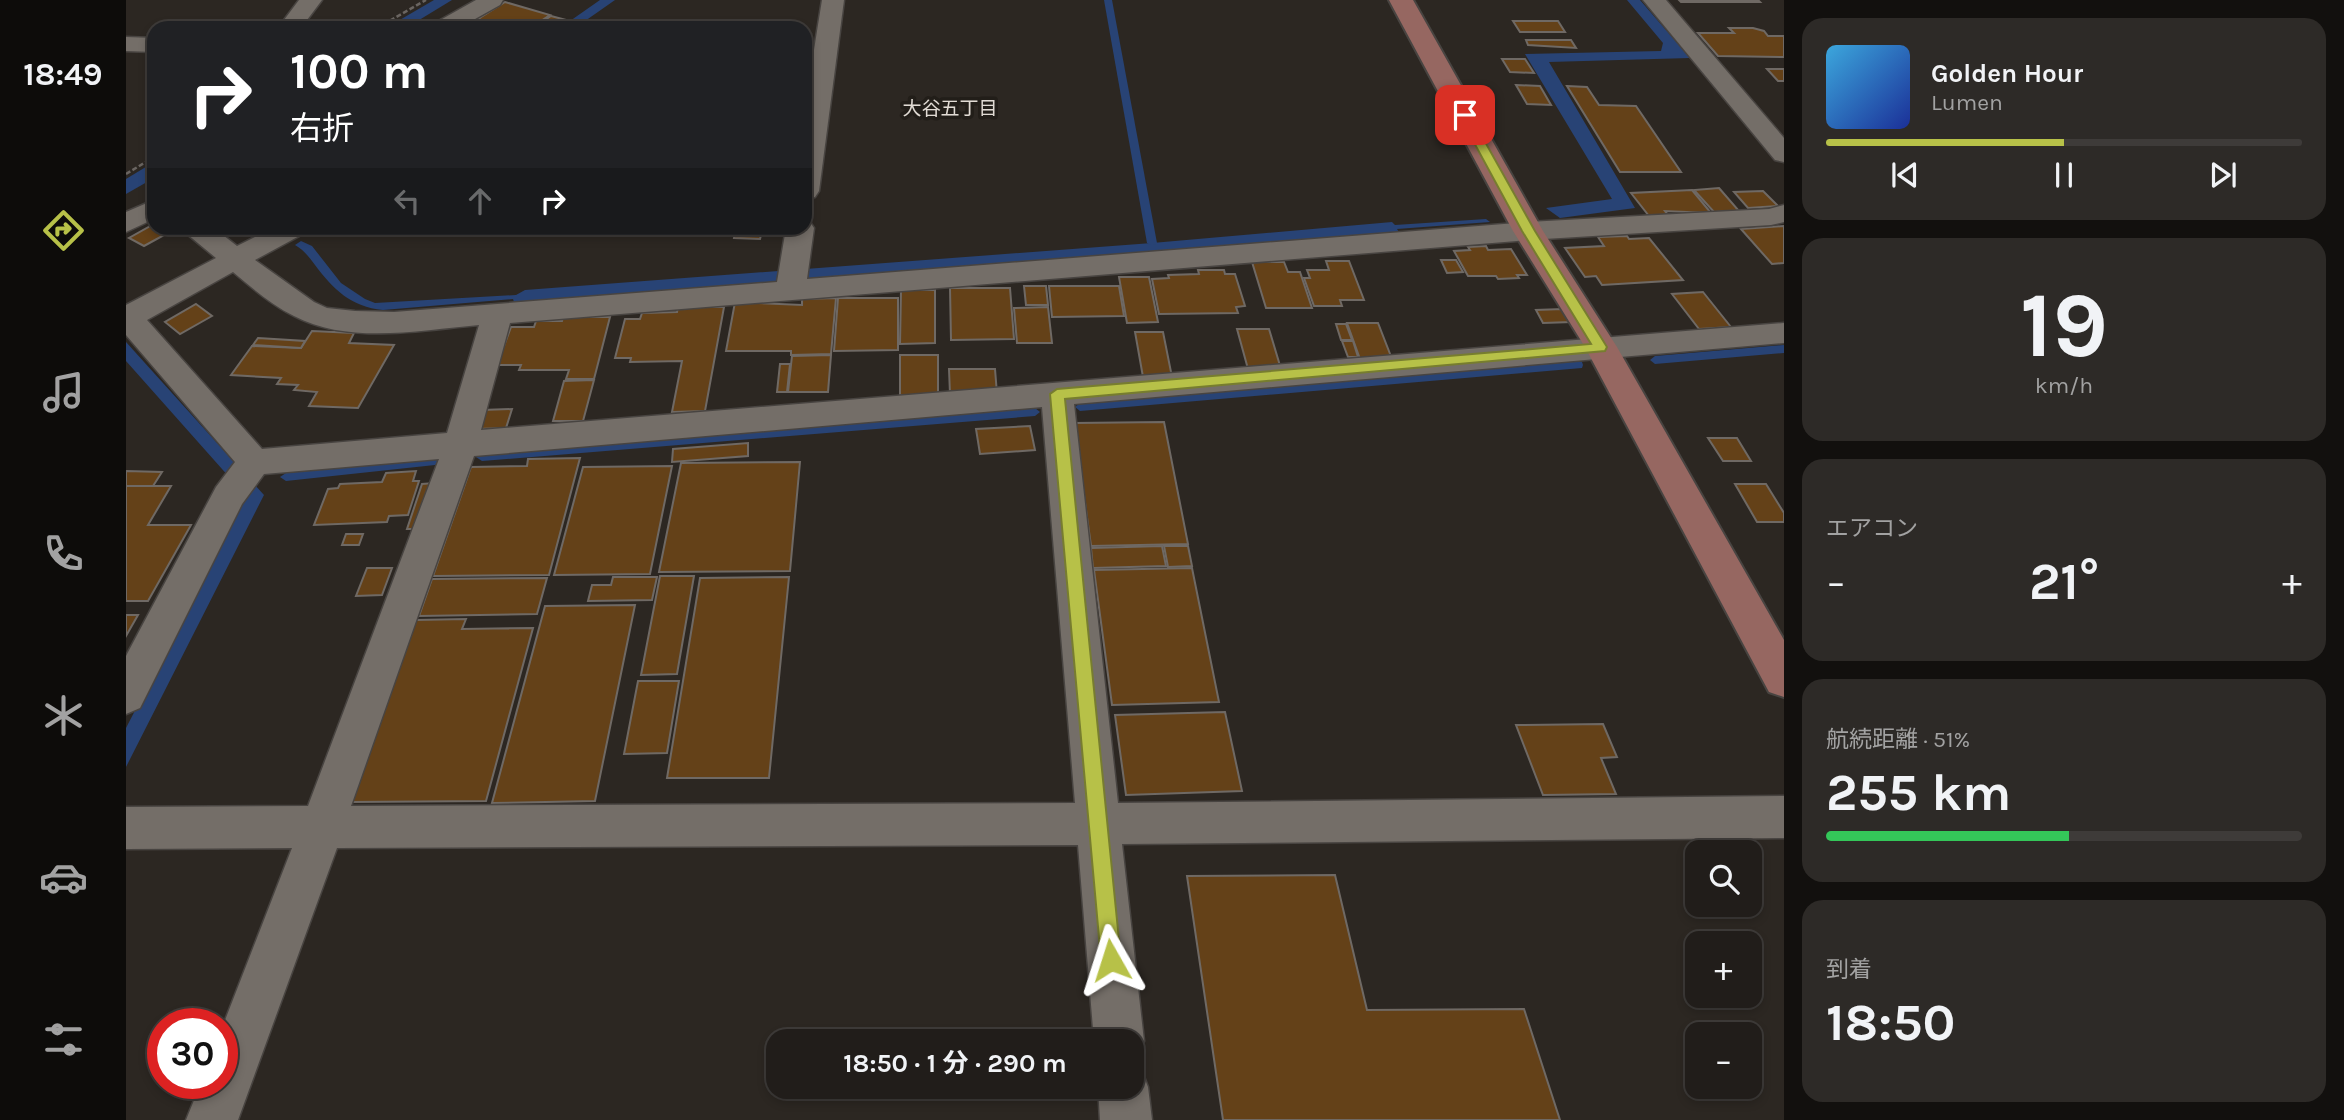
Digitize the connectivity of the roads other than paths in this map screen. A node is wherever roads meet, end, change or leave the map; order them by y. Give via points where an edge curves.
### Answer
1 (311, 0) edge
2 (492, 0) edge
3 (833, 0) edge
4 (1401, 0) edge
5 (1654, 0) edge
6 (294, 21) edge
7 (455, 21) edge
8 (126, 44) edge
9 (147, 45) edge
10 (812, 143) edge
11 (1784, 154) edge
12 (147, 212) edge
13 (1784, 213) edge
14 (126, 223) edge
15 (1528, 231) junction
16 (206, 235) edge
17 (281, 235) edge
18 (799, 235) edge
19 (238, 259) junction
20 (792, 277) junction
21 (498, 312) junction
22 (126, 317) edge
23 (1784, 333) edge
24 (1601, 347) junction
25 (1057, 394) junction
26 (461, 444) junction
27 (254, 462) junction
28 (1784, 679) edge
29 (126, 696) edge
30 (1784, 817) edge
31 (1098, 824) junction
32 (126, 828) edge
33 (322, 828) junction
34 (1118, 1029) edge
35 (1124, 1099) edge
36 (212, 1120) edge
37 (1126, 1120) edge

1 - 6 street
2 - 7 street
3 - 10 street
4 - 15 street
5 - 11 street
8 - 9 street
12 - 14 street
13 - 15 street
15 - 20 street
15 - 24 street
16 - 19 street
17 - 19 street
18 - 20 street
19 - 21 street via 290,300 337,319 394,322
19 - 22 street
20 - 21 street
21 - 26 street
22 - 27 street
23 - 24 street
24 - 25 street
24 - 28 street
25 - 26 street
25 - 31 street
26 - 27 street
26 - 33 street
27 - 29 street via 228,496
30 - 31 street
31 - 33 street
31 - 34 street
32 - 33 street
33 - 36 street
35 - 37 street

